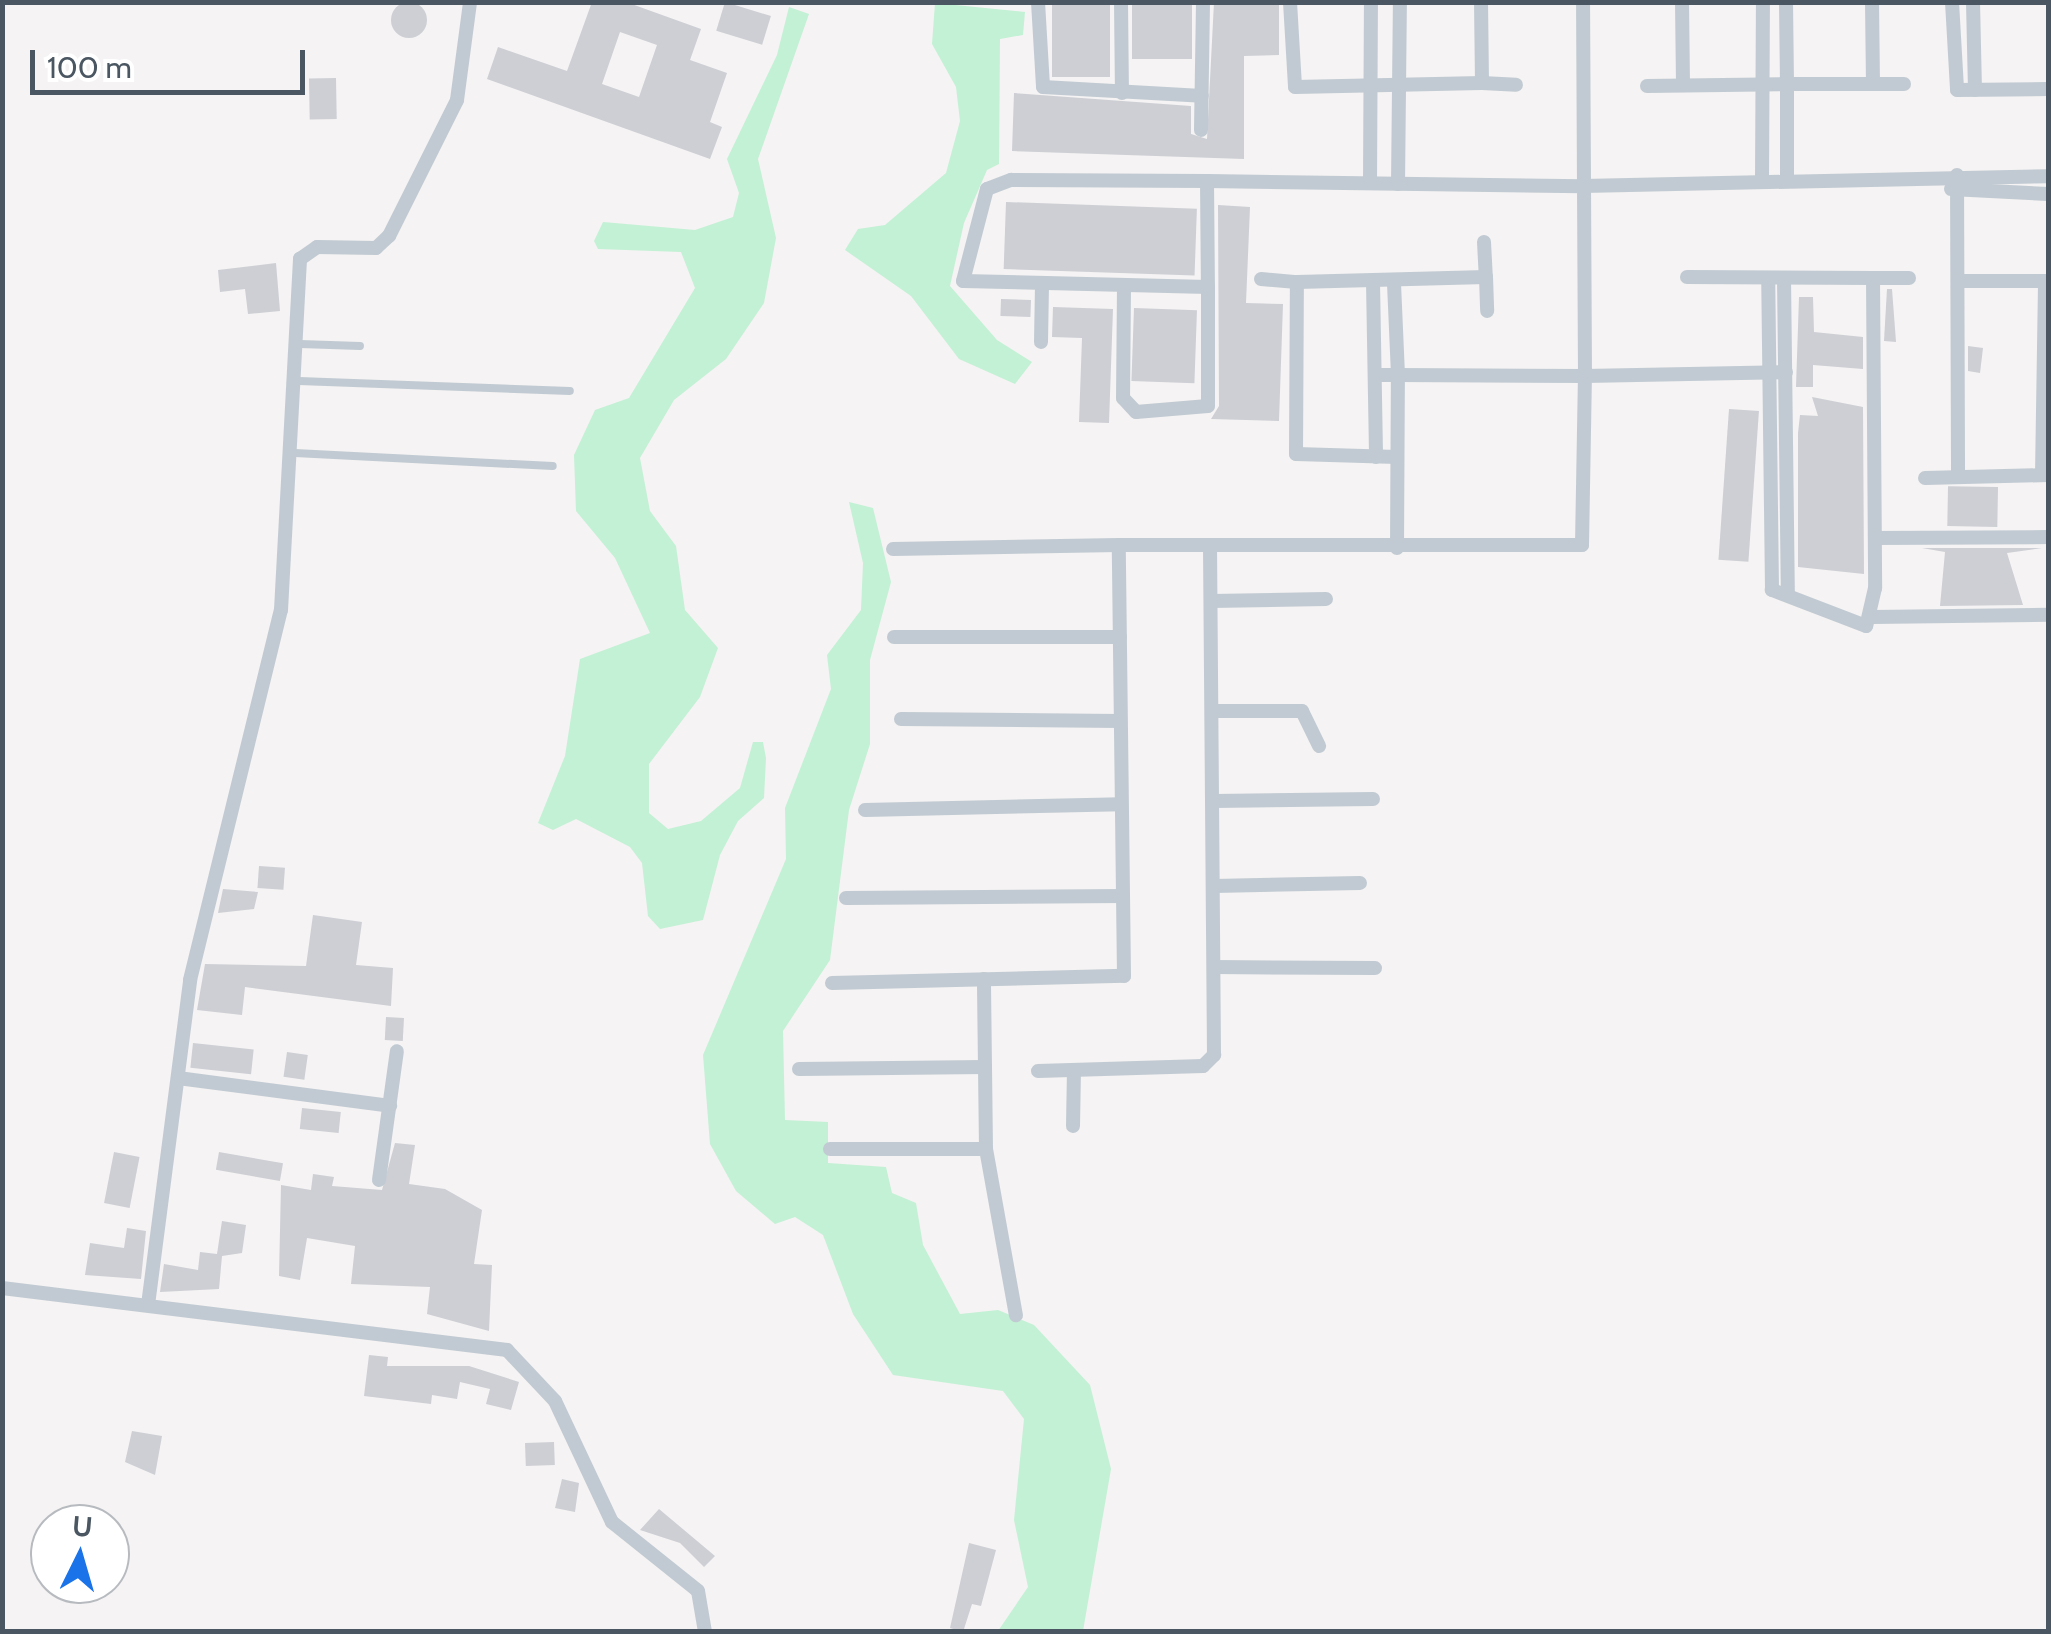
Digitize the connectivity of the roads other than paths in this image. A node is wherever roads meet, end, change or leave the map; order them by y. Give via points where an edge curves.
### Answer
1 (470, 2) edge
2 (1038, 2) edge
3 (1121, 2) edge
4 (1203, 2) edge
5 (1290, 2) edge
6 (1370, 2) edge
7 (1400, 2) edge
8 (1481, 2) edge
9 (1584, 2) edge
10 (1682, 2) edge
11 (1763, 2) edge
12 (1786, 2) edge
13 (1872, 2) edge
14 (1952, 2) edge
15 (1972, 2) edge
16 (1482, 83) junction
17 (1764, 83) junction
18 (1873, 83) junction
19 (1516, 84) dead end
20 (1683, 84) junction
21 (1786, 84) junction
22 (1904, 84) dead end
23 (1399, 85) junction
24 (1372, 86) junction
25 (1647, 86) dead end
26 (2048, 89) edge
27 (1975, 90) junction
28 (1122, 93) junction
29 (1202, 96) junction
30 (1202, 130) dead end
31 (1958, 175) junction
32 (2048, 176) edge
33 (1207, 181) junction
34 (1786, 181) junction
35 (1762, 182) junction
36 (1942, 182) junction
37 (1370, 183) junction
38 (1398, 184) junction
39 (1583, 186) junction
40 (1958, 194) junction
41 (2048, 194) edge
42 (1484, 242) dead end
43 (1486, 276) junction
44 (1688, 277) dead end
45 (1873, 278) junction
46 (1909, 278) dead end
47 (1776, 279) junction
48 (1261, 280) dead end
49 (2047, 281) edge
50 (1296, 282) junction
51 (1373, 282) junction
52 (1394, 282) junction
53 (1958, 282) junction
54 (1042, 286) junction
55 (1124, 286) junction
56 (1208, 287) junction
57 (1487, 311) dead end
58 (1041, 342) dead end
59 (300, 344) junction
60 (360, 346) dead end
61 (1786, 372) junction
62 (1770, 373) junction
63 (1376, 375) junction
64 (1398, 376) junction
65 (1584, 376) junction
66 (298, 381) junction
67 (570, 391) dead end
68 (296, 453) junction
69 (1376, 457) junction
70 (1397, 457) junction
71 (553, 466) dead end
72 (1958, 476) junction
73 (2045, 476) edge
74 (1924, 478) dead end
75 (2048, 537) edge
76 (1875, 538) junction
77 (1119, 545) junction
78 (1210, 546) junction
79 (1397, 548) junction
80 (893, 550) dead end
81 (1788, 594) junction
82 (1326, 599) dead end
83 (1211, 601) junction
84 (2048, 615) edge
85 (1873, 617) junction
86 (894, 637) dead end
87 (1120, 637) junction
88 (1213, 711) junction
89 (901, 720) dead end
90 (1120, 721) junction
91 (1319, 746) dead end
92 (1372, 799) dead end
93 (1214, 800) junction
94 (1121, 804) junction
95 (865, 810) dead end
96 (1360, 883) dead end
97 (1214, 886) junction
98 (1122, 896) junction
99 (846, 898) dead end
100 (1215, 968) junction
101 (1375, 968) dead end
102 (984, 979) junction
103 (832, 982) dead end
104 (397, 1051) dead end
105 (985, 1067) junction
106 (799, 1069) dead end
107 (1074, 1070) junction
108 (1038, 1071) dead end
109 (178, 1078) junction
110 (390, 1106) junction
111 (1074, 1126) dead end
112 (830, 1149) dead end
113 (986, 1149) junction
114 (379, 1180) dead end
115 (2, 1288) edge
116 (148, 1305) junction
117 (1016, 1315) dead end
118 (705, 1632) edge

1 - 59 street via 457,100 390,236 370,250 302,254
2 - 28 street via 1040,85
3 - 28 street
4 - 29 street
5 - 24 street via 1295,87
6 - 24 street
7 - 23 street
8 - 16 street
9 - 39 street
10 - 20 street
11 - 17 street
12 - 21 street
13 - 18 street
14 - 27 street via 1954,87
15 - 27 street
16 - 19 street
16 - 23 street
17 - 20 street
17 - 21 street
17 - 35 street
18 - 21 street
18 - 22 street
20 - 25 street
21 - 34 street
23 - 24 street
23 - 38 street
24 - 37 street
26 - 27 street
28 - 29 street
29 - 30 street
31 - 32 street
31 - 36 street
31 - 40 street
33 - 37 street
33 - 54 street via 990,184 963,280
33 - 56 street
34 - 35 street
34 - 36 street
35 - 39 street
36 - 40 street
37 - 38 street
38 - 39 street
39 - 65 street
40 - 41 street
40 - 53 street
42 - 43 street
43 - 52 street
43 - 57 street
44 - 47 street
45 - 46 street
45 - 47 street
45 - 76 street
47 - 61 street
47 - 62 street
48 - 50 street
49 - 53 street
49 - 73 street
50 - 51 street
50 - 69 street via 1296,454
51 - 52 street
51 - 63 street
52 - 64 street
53 - 72 street
54 - 55 street
54 - 58 street
55 - 56 street
55 - 56 street via 1123,398 1136,412 1208,406
59 - 60 lane
59 - 66 street
61 - 62 street
61 - 81 street
62 - 65 street
62 - 81 street via 1772,590
63 - 64 street
63 - 69 street
64 - 65 street
64 - 70 street
65 - 79 street via 1582,545
66 - 67 lane
66 - 68 street
68 - 71 lane
68 - 109 street via 272,658 202,927
69 - 70 street
70 - 79 street
72 - 73 street
72 - 74 street
75 - 76 street
76 - 85 street
77 - 78 street
77 - 80 street
77 - 87 street
78 - 79 street
78 - 83 street
81 - 85 street via 1862,625
82 - 83 street
83 - 88 street
84 - 85 street
86 - 87 street
87 - 90 street
88 - 91 street via 1302,711
88 - 93 street
89 - 90 street
90 - 94 street
92 - 93 street
93 - 97 street
94 - 95 street
94 - 98 street
96 - 97 street
97 - 100 street
98 - 99 street
98 - 102 street via 1124,976
100 - 101 street
100 - 107 street via 1210,1062
102 - 103 street
102 - 105 street
104 - 110 street
105 - 106 street
105 - 113 street
107 - 108 street
107 - 111 street
109 - 110 street
109 - 116 street
110 - 114 street
112 - 113 street
113 - 117 street
115 - 116 street
116 - 118 street via 507,1350 555,1401 612,1522 698,1592

